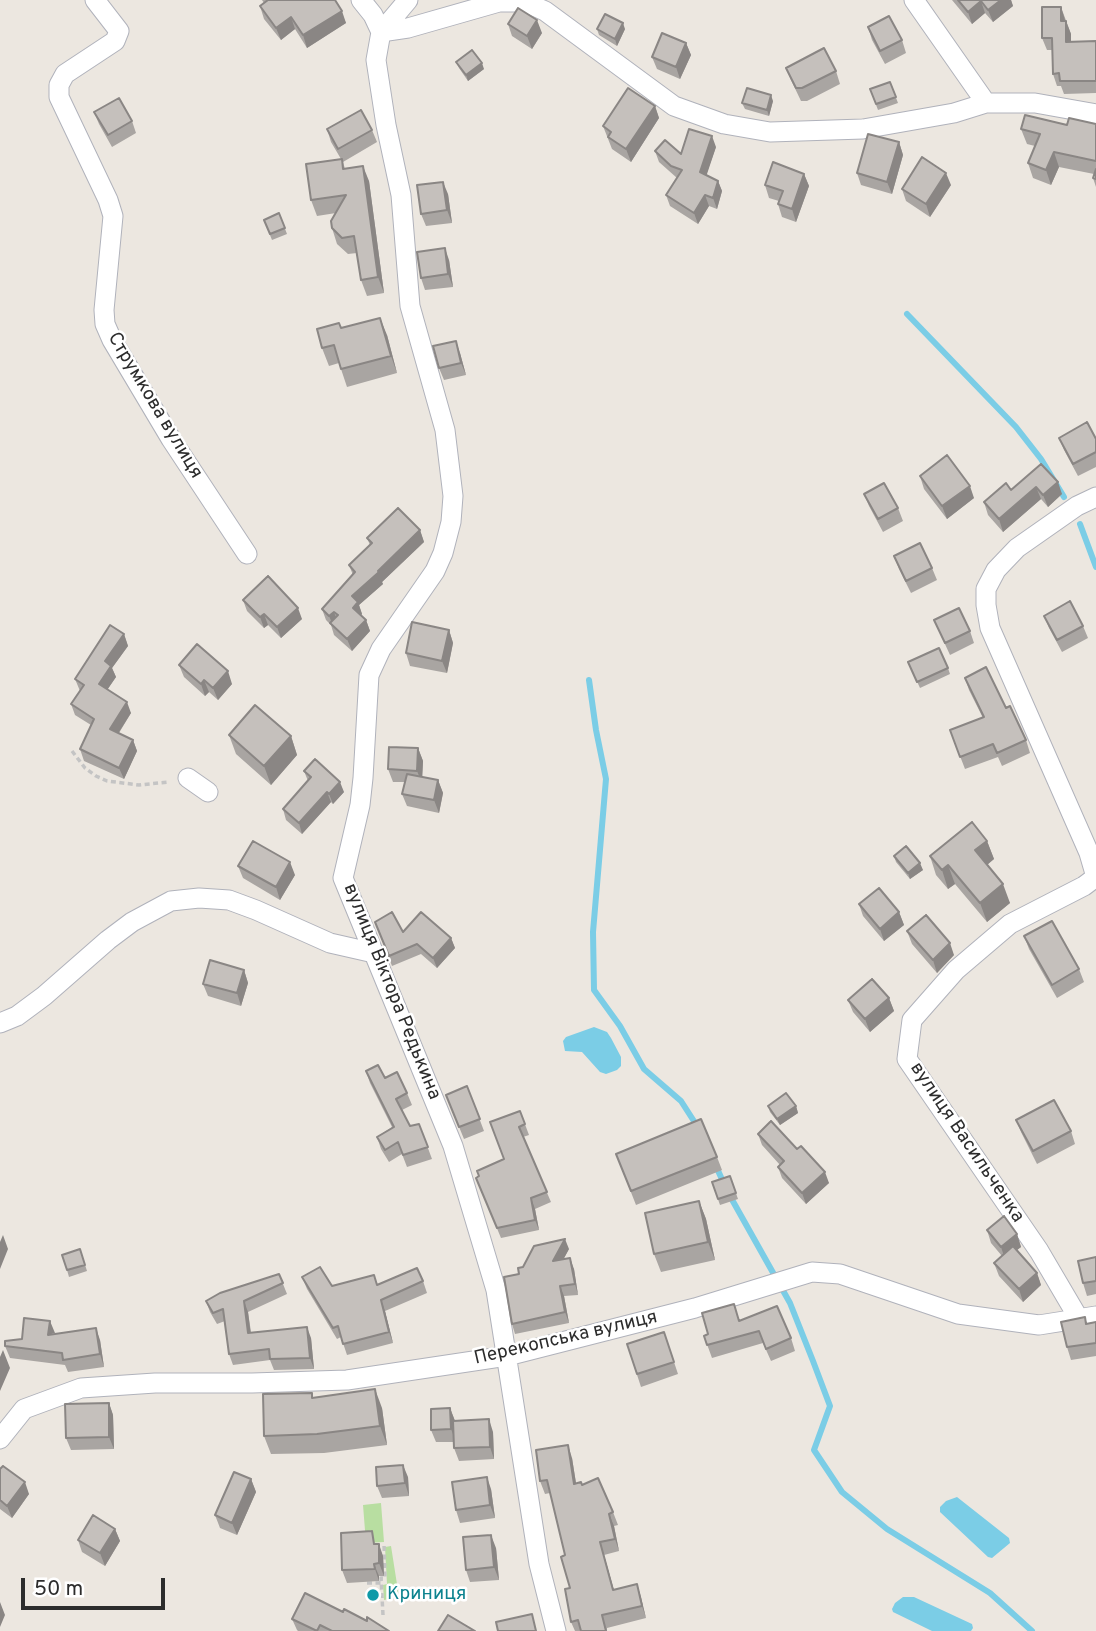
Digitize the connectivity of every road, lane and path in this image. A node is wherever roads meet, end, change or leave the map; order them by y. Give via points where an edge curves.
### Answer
1 (95, 0) edge
2 (361, 0) edge
3 (408, 0) edge
4 (914, 0) edge
5 (382, 32) junction
6 (986, 103) junction
7 (1096, 114) edge
8 (1096, 497) edge
9 (247, 554) dead end
10 (72, 751) dead end
11 (188, 778) joint
12 (208, 792) dead end
13 (1096, 877) edge
14 (374, 953) junction
15 (0, 1023) edge
16 (1088, 1317) edge
17 (507, 1356) junction
18 (3, 1430) edge
19 (384, 1544) dead end
20 (367, 1583) dead end
21 (381, 1583) junction
22 (383, 1615) dead end
23 (556, 1631) edge

1 - 9 street, Струмкова вулиця via 119,31 115,41 65,74 59,97 113,216 105,324 171,439
2 - 5 street
3 - 5 street
4 - 6 street
5 - 6 street via 408,29 499,2 525,2 545,11 674,106 724,124 770,132 863,129
5 - 14 street, вулиця Віктора Редькина via 376,60 401,195 410,306 445,430 453,496 451,522 435,571 381,649 369,675 360,805 344,878
6 - 7 street via 1035,103
8 - 13 street via 1017,548 986,589 990,628
10 - 11 path via 96,776 122,784 155,785
11 - 12 street
13 - 16 street, вулиця Васильченка via 1010,924 956,970 912,1020 907,1059
14 - 15 street via 330,943 229,900 171,901 132,922 44,996
14 - 17 street, вулиця Віктора Редькина via 453,1146 496,1290
16 - 17 street, Перекопська вулиця via 1039,1325 958,1314 840,1274 812,1272 695,1308
17 - 18 street, Перекопська вулиця via 347,1380 81,1388 24,1409
17 - 23 street, вулиця Віктора Редькина via 539,1564
19 - 21 path via 386,1578 381,1578
20 - 21 path
21 - 22 path

